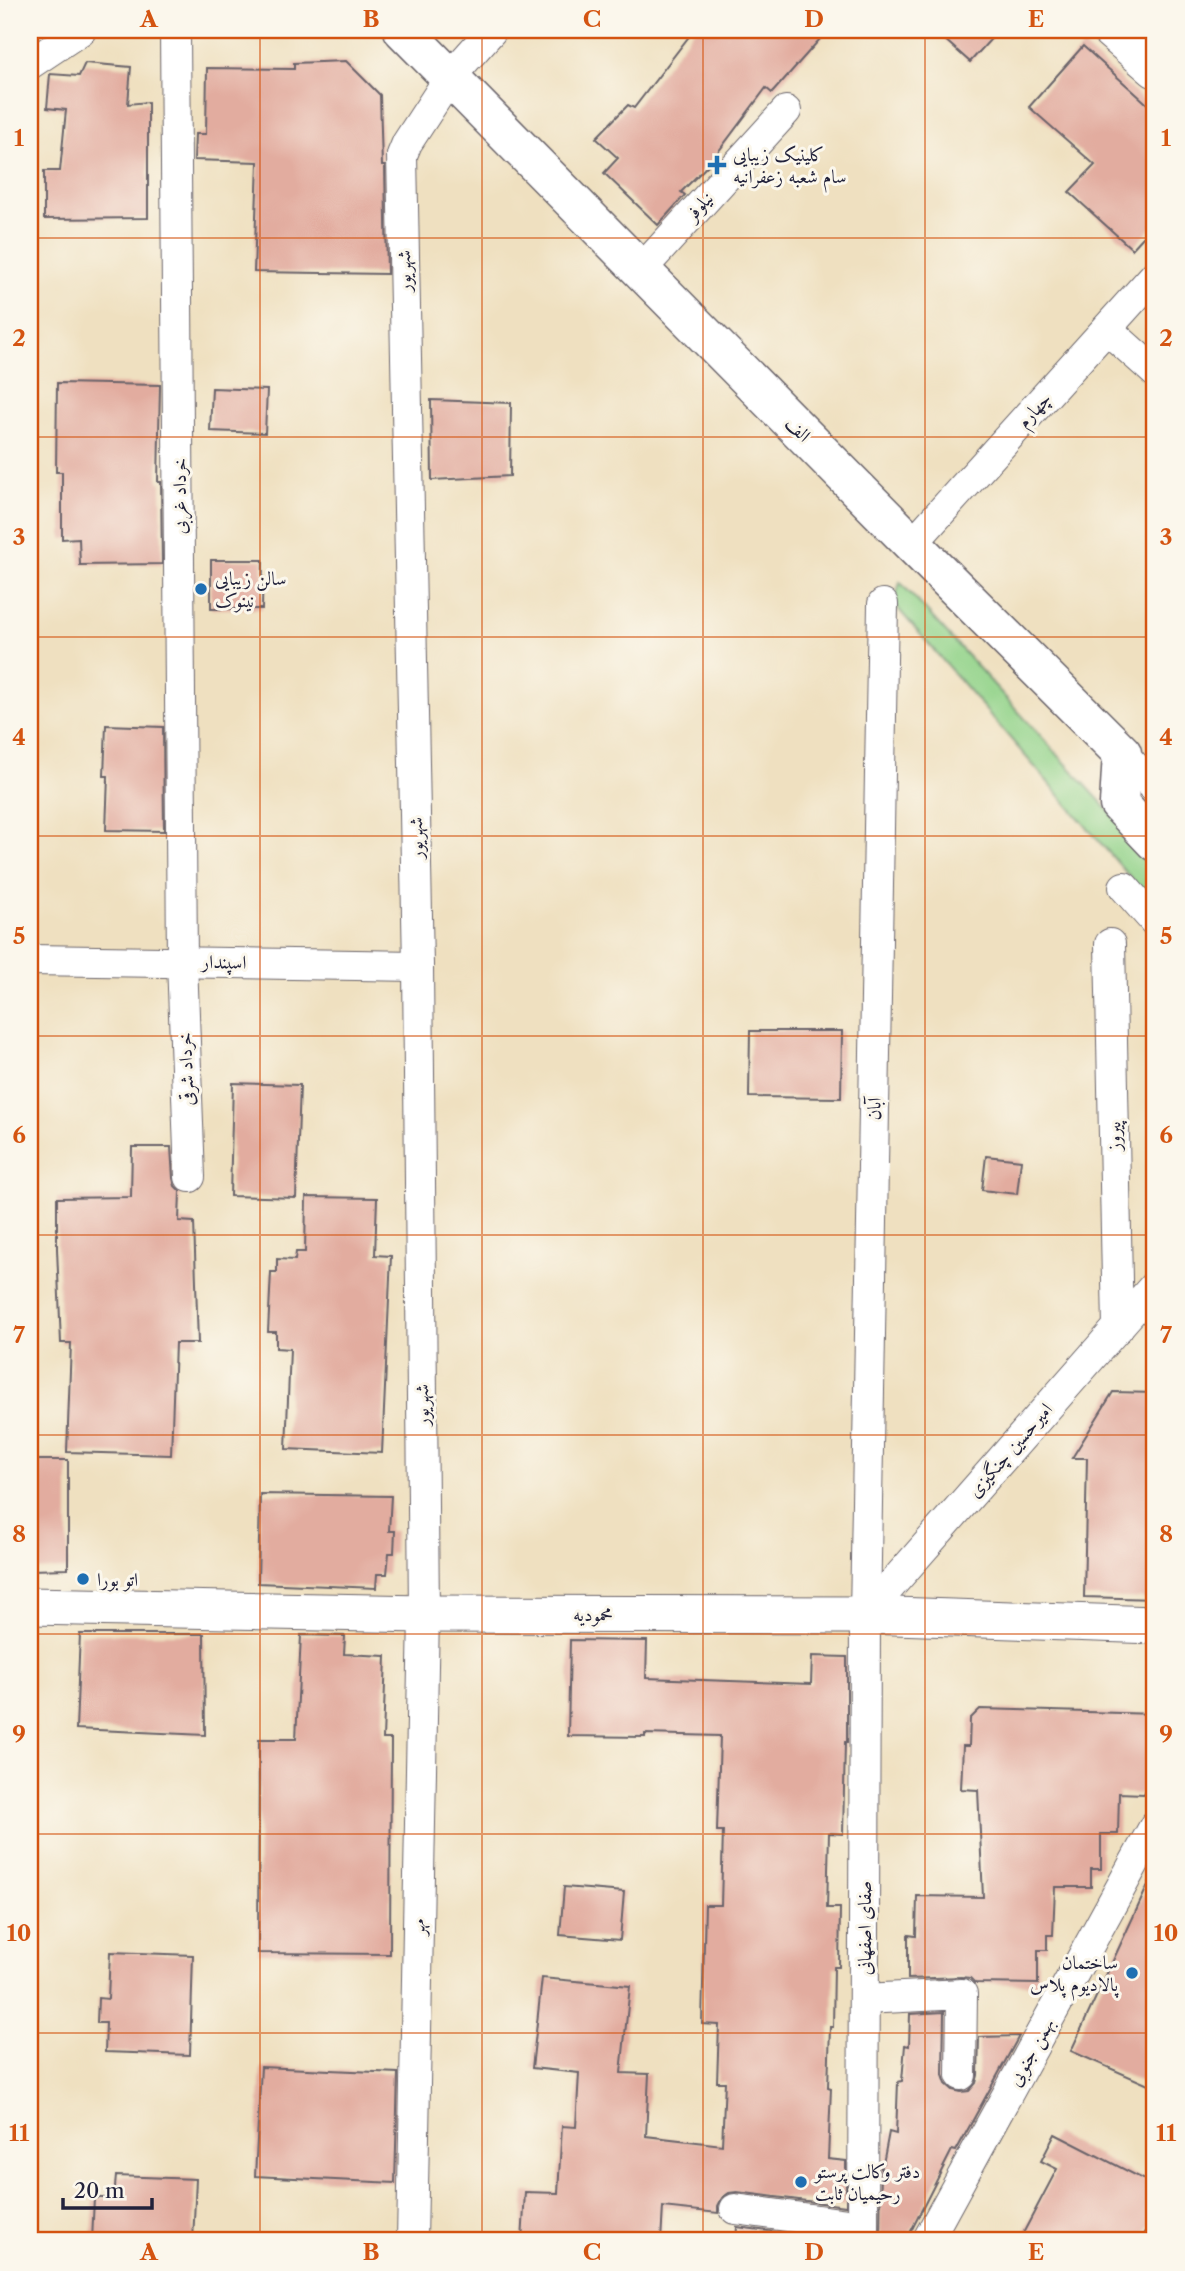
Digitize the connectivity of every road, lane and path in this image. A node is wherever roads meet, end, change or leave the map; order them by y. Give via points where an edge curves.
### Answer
1 (81, 30) edge
2 (175, 30) edge
3 (403, 30) edge
4 (492, 30) edge
5 (1111, 30) edge
6 (30, 64) edge
7 (1155, 69) edge
8 (450, 77) junction
9 (786, 111) dead end
10 (641, 271) junction
11 (1155, 275) edge
12 (1107, 329) junction
13 (1155, 372) edge
14 (912, 544) junction
15 (883, 604) dead end
16 (1122, 753) junction
17 (1155, 788) edge
18 (1155, 842) edge
19 (1124, 887) dead end
20 (1155, 922) edge
21 (1110, 944) dead end
22 (30, 960) edge
23 (182, 961) junction
24 (418, 967) junction
25 (190, 1177) dead end
26 (1155, 1285) edge
27 (1118, 1328) junction
28 (30, 1606) edge
29 (424, 1614) junction
30 (865, 1615) junction
31 (1155, 1625) edge
32 (1155, 1825) edge
33 (864, 1998) junction
34 (961, 2075) dead end
35 (735, 2209) dead end
36 (863, 2233) edge
37 (412, 2241) edge
38 (927, 2241) edge

1 - 6 street
2 - 23 street, خرداد غربی
3 - 8 main road, الف
4 - 8 street, شهریور
5 - 7 street
8 - 10 main road, الف
8 - 24 street, شهریور via 402,155
9 - 10 street, نیلوفر
10 - 14 main road, الف
11 - 12 street, چهارم
12 - 13 street
12 - 14 street, چهارم
14 - 16 main road, الف
15 - 30 street, آبان
16 - 17 street
16 - 18 main road via 1119,804
19 - 20 street
21 - 27 street, پیروز
22 - 23 street, اسپندار
23 - 24 street, اسپندار
23 - 25 street, خرداد شرقی
24 - 29 street, شهریور
26 - 27 street, امیرحسین چنگیزی
27 - 30 street, امیرحسین چنگیزی
28 - 29 street, محمودیه
29 - 30 street, محمودیه
29 - 37 street, مهر
30 - 31 street, محمودیه
30 - 33 street, صفای اصفهانی
32 - 38 street, بهمن جنوبی
33 - 34 street via 962,1994
33 - 36 street, صفای اصفهانی
35 - 36 street

